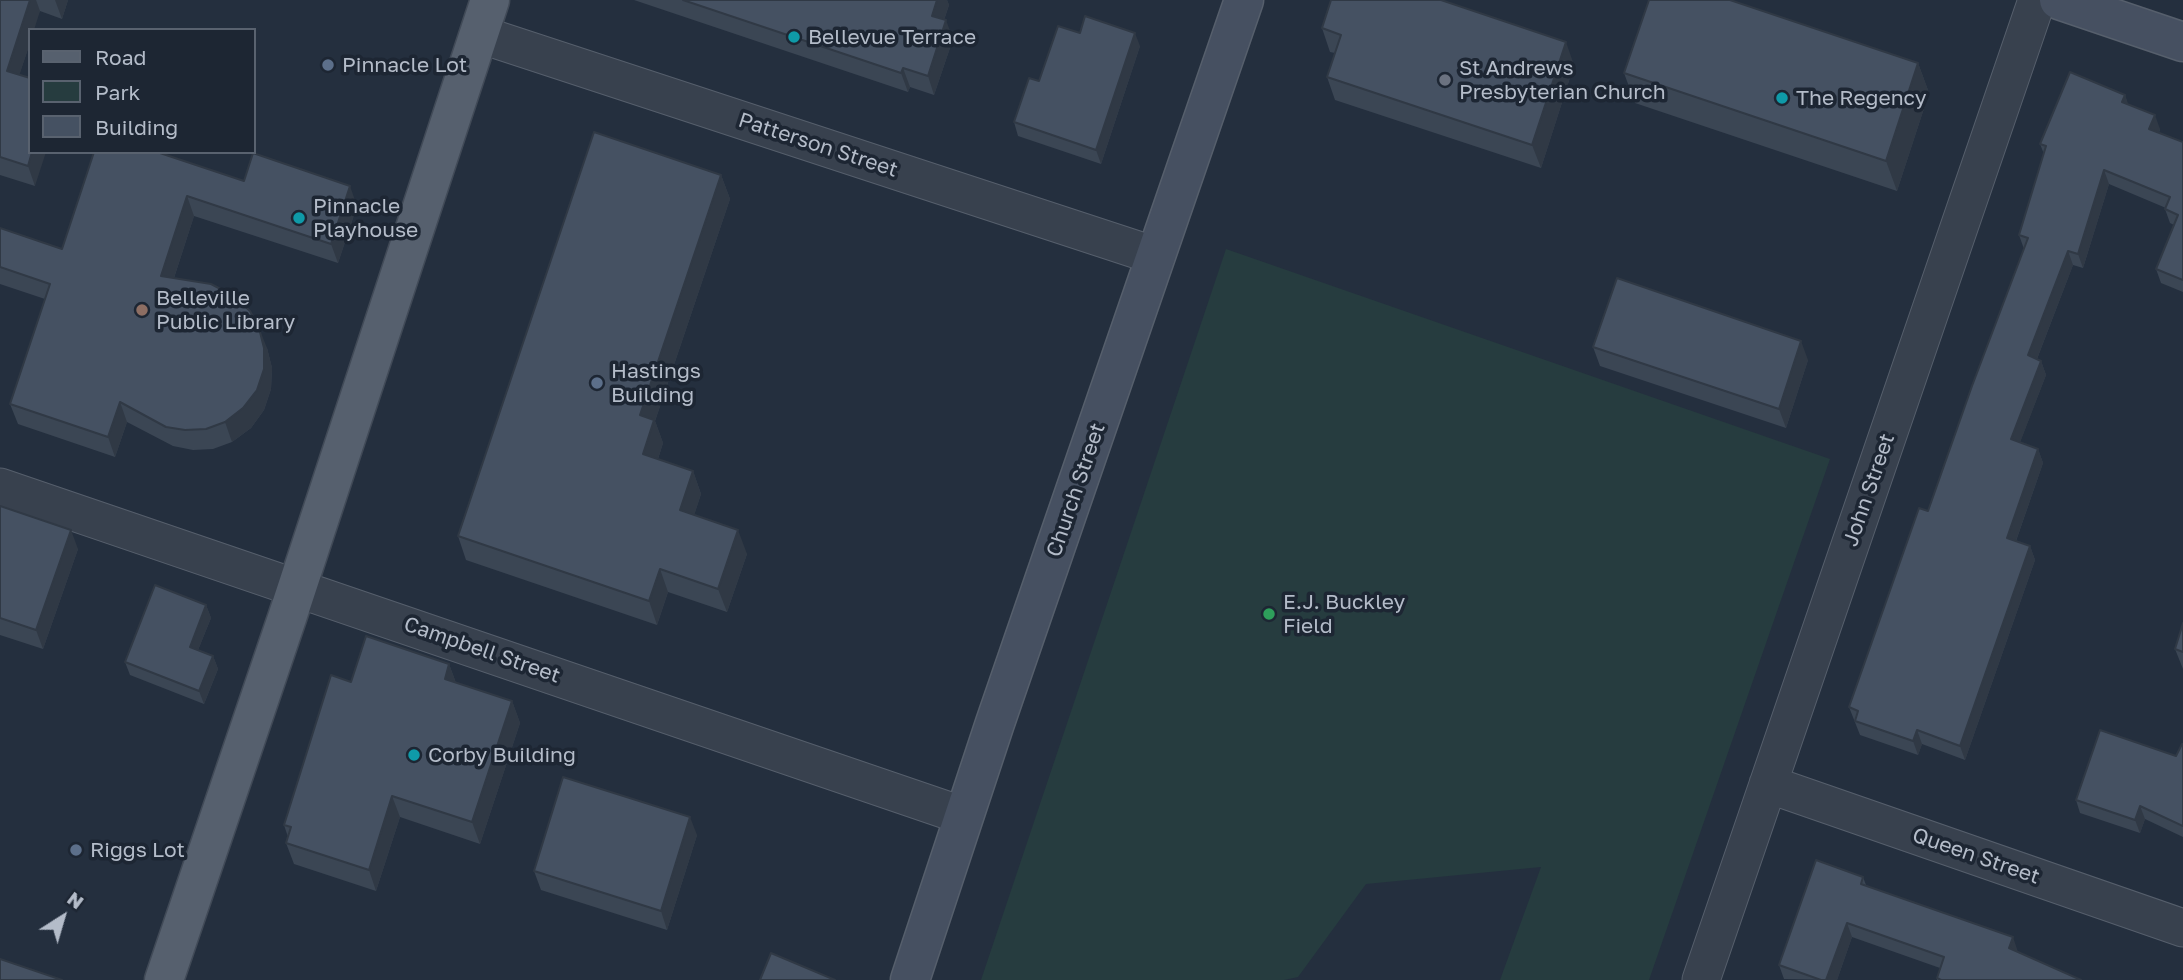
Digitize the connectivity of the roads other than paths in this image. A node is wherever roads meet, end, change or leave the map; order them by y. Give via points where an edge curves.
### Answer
1 (1244, 0) edge
2 (2037, 0) edge
3 (2059, 0) edge
4 (485, 17) edge
5 (2183, 42) edge
6 (1156, 256) junction
7 (0, 487) edge
8 (297, 587) junction
9 (1768, 784) junction
10 (964, 816) junction
11 (2183, 928) edge
12 (164, 980) edge
13 (909, 980) edge
14 (1701, 980) edge

1 - 6 street, Church Street
2 - 9 street, John Street
3 - 5 street
4 - 6 street, Patterson Street
4 - 8 main road
6 - 10 street, Church Street
7 - 8 street, Campbell Street
8 - 10 street, Campbell Street
8 - 12 main road
9 - 11 street, Queen Street
9 - 14 street, John Street
10 - 13 street, Church Street

